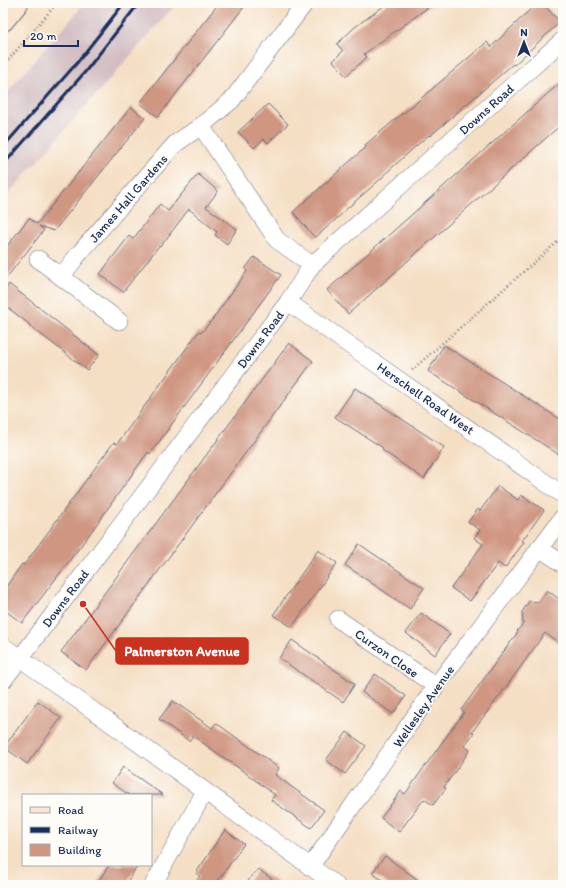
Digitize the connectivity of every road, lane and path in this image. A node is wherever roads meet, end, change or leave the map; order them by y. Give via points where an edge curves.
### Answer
1 (17, 3) edge
2 (57, 3) edge
3 (305, 3) edge
4 (3, 20) edge
5 (563, 40) edge
6 (3, 66) edge
7 (201, 126) junction
8 (563, 237) edge
9 (38, 259) dead end
10 (312, 265) junction
11 (61, 277) junction
12 (288, 302) junction
13 (120, 321) dead end
14 (400, 380) junction
15 (563, 495) edge
16 (563, 517) edge
17 (539, 548) junction
18 (563, 564) edge
19 (338, 619) dead end
20 (3, 646) edge
21 (20, 658) junction
22 (3, 681) edge
23 (436, 686) junction
24 (205, 791) junction
25 (310, 867) junction
26 (153, 885) edge
27 (336, 885) edge

1 - 4 street
2 - 6 path
3 - 7 street, James Hall Gardens via 232,100
5 - 10 street, Downs Road
7 - 10 street via 277,240
7 - 11 street, James Hall Gardens via 175,144
8 - 14 path
9 - 11 street
10 - 12 street, Downs Road
11 - 13 street
12 - 14 street, Herschell Road West
12 - 21 street, Downs Road
14 - 15 street, Herschell Road West
16 - 17 street, Wellesley Avenue
17 - 18 street
17 - 23 street, Wellesley Avenue
19 - 23 street, Curzon Close
20 - 21 street
21 - 22 street, Downs Road
21 - 24 street
23 - 25 street, Wellesley Avenue
24 - 25 street
24 - 26 street
25 - 27 street

